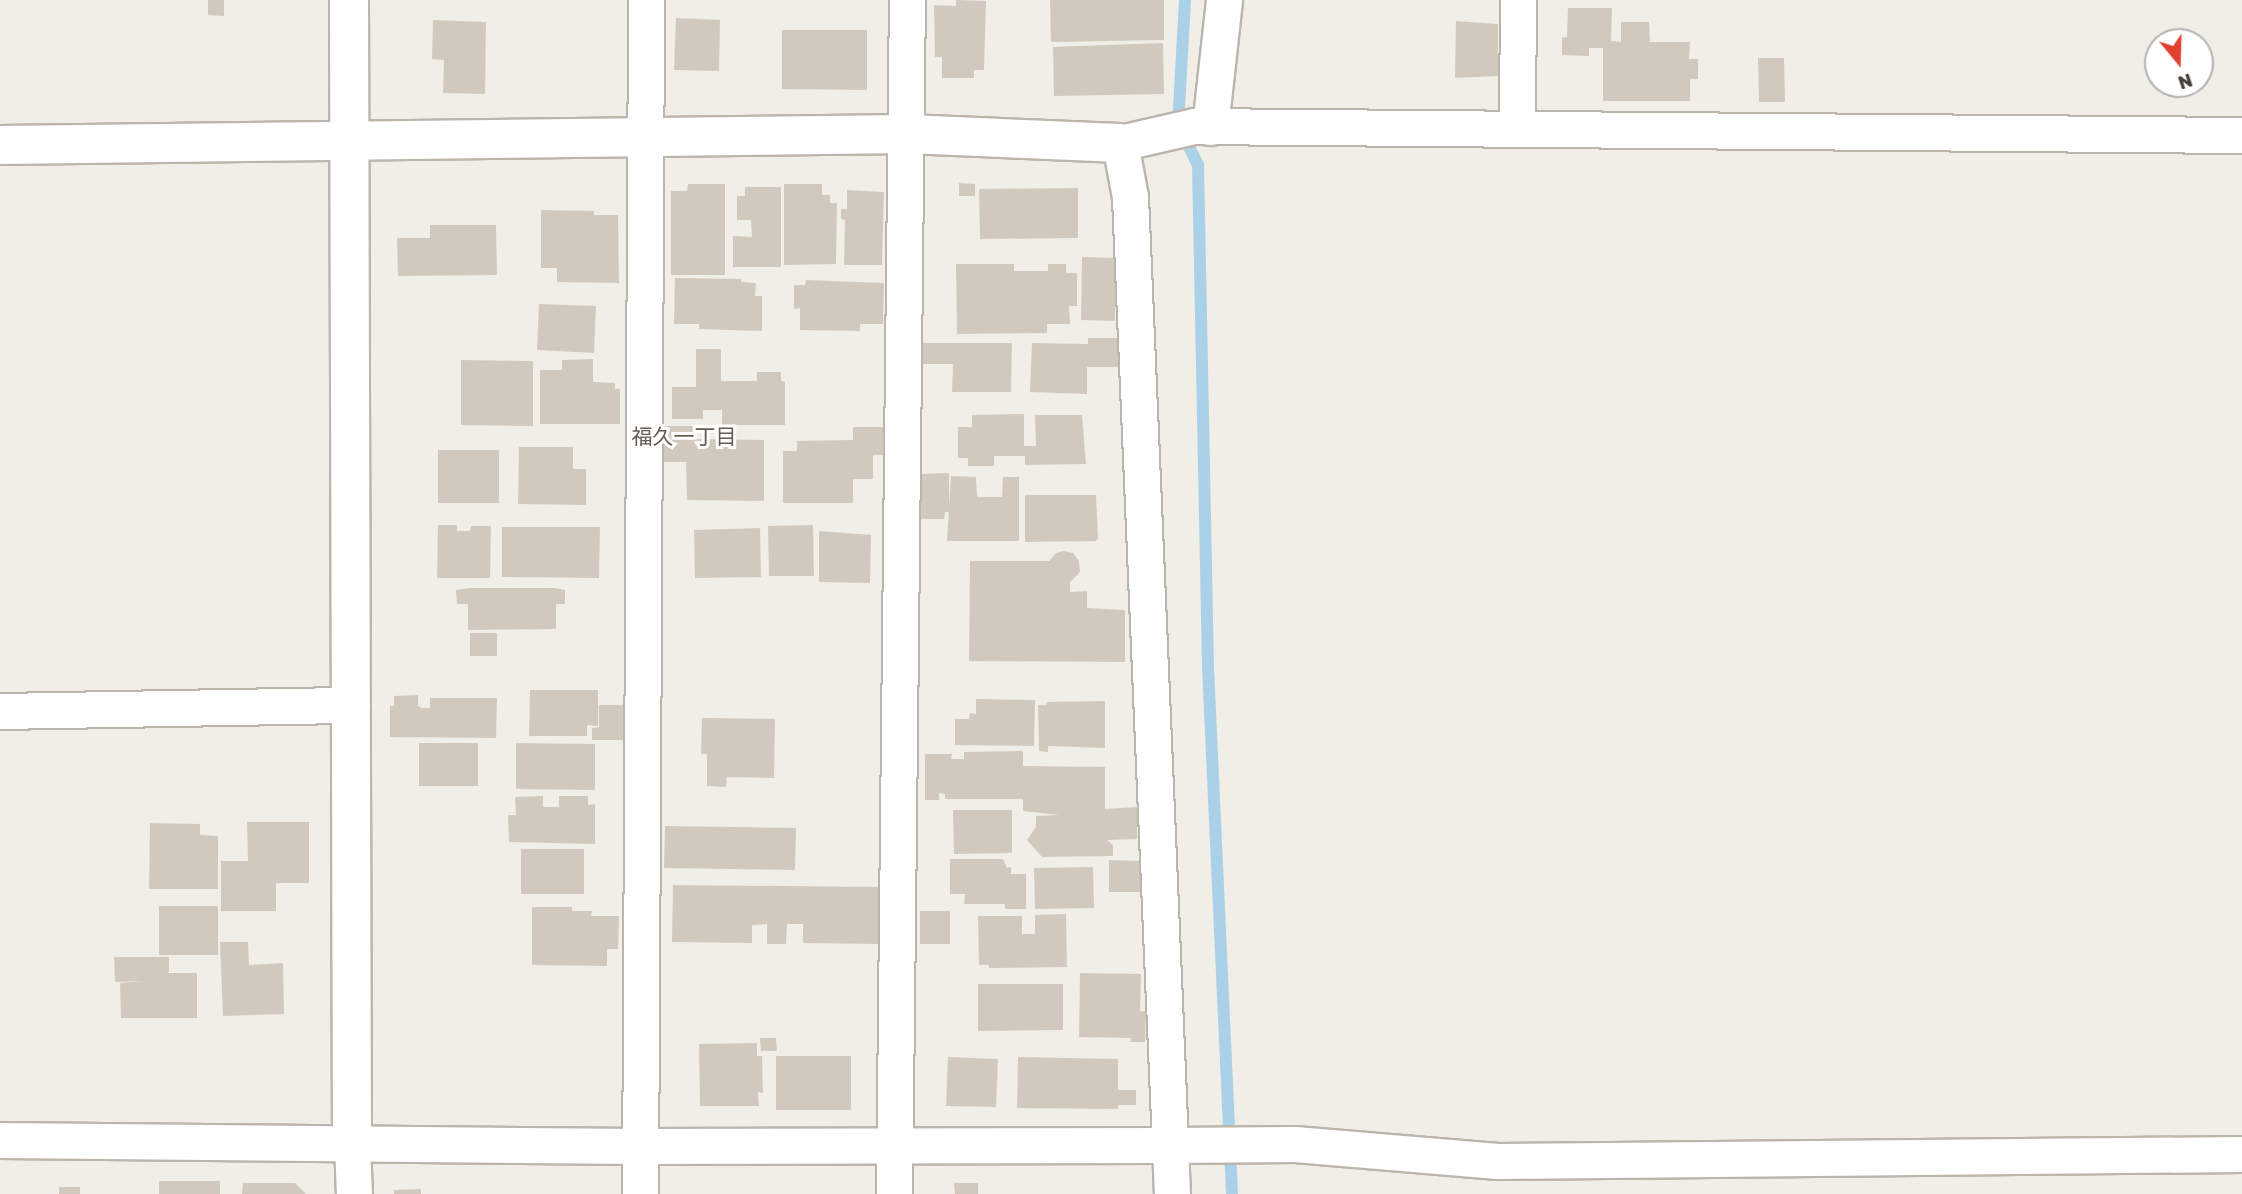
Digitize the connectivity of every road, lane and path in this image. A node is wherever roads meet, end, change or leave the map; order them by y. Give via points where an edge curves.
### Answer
1 (349, 0) edge
2 (646, 0) edge
3 (907, 0) edge
4 (1224, 0) edge
5 (1518, 0) edge
6 (1202, 127) junction
7 (1517, 129) junction
8 (907, 134) junction
9 (2242, 135) edge
10 (646, 138) junction
11 (348, 140) junction
12 (1132, 141) junction
13 (0, 145) edge
14 (352, 705) junction
15 (0, 711) edge
16 (0, 1140) edge
17 (352, 1143) junction
18 (1181, 1144) junction
19 (640, 1146) junction
20 (894, 1146) junction
21 (2242, 1154) edge
22 (354, 1194) edge
23 (640, 1194) edge
24 (894, 1194) edge
25 (1172, 1194) edge

1 - 11 street
2 - 10 street
3 - 8 street
4 - 6 street
5 - 7 street
6 - 7 street
6 - 12 street
7 - 9 street
8 - 10 street
8 - 12 street
8 - 20 street
10 - 11 street
10 - 19 street
11 - 13 street
11 - 14 street
12 - 18 street via 1130,197
14 - 15 street
14 - 17 street
16 - 17 street
17 - 19 street
17 - 22 street
18 - 20 street
18 - 21 street via 1295,1144 1497,1161
18 - 25 street
19 - 20 street
19 - 23 street
20 - 24 street

